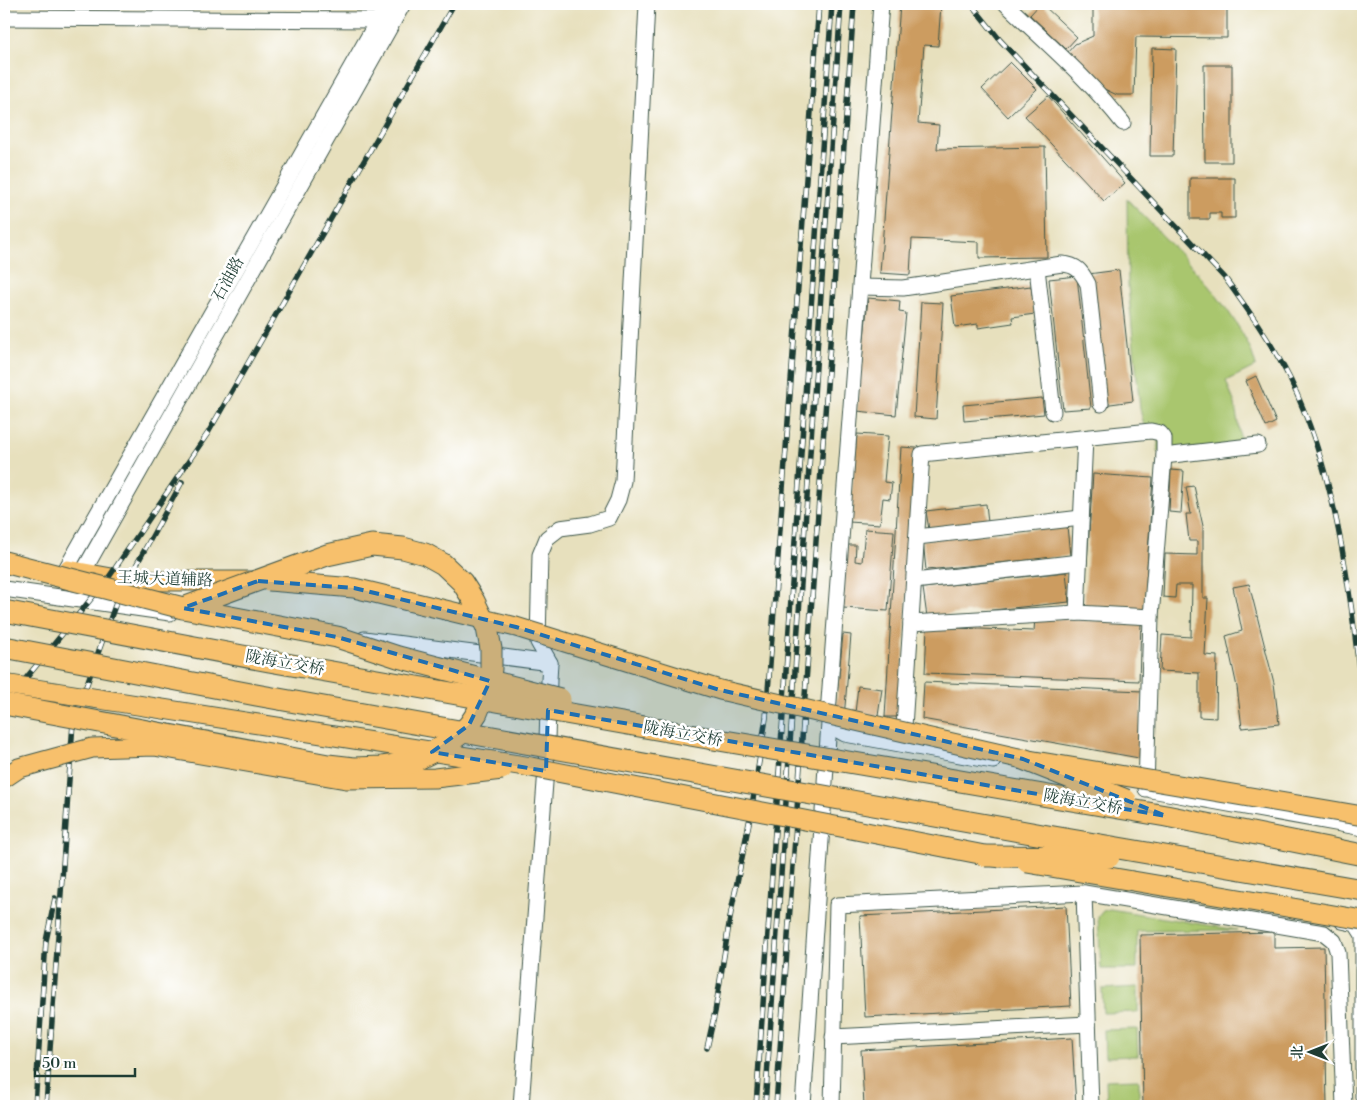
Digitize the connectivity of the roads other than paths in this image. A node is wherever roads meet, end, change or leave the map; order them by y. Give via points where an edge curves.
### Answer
1 (387, 4) edge
2 (403, 4) edge
3 (647, 4) edge
4 (880, 4) edge
5 (1006, 4) edge
6 (4, 18) edge
7 (384, 23) junction
8 (1122, 123) dead end
9 (1036, 268) junction
10 (861, 287) junction
11 (1101, 404) dead end
12 (1053, 412) dead end
13 (1085, 438) junction
14 (1258, 445) dead end
15 (1164, 456) junction
16 (1081, 518) junction
17 (917, 536) junction
18 (4, 558) edge
19 (4, 562) edge
20 (1079, 562) junction
21 (74, 571) junction
22 (914, 580) junction
23 (4, 589) edge
24 (183, 608) junction
25 (4, 611) edge
26 (1077, 614) junction
27 (1151, 618) junction
28 (911, 623) junction
29 (4, 647) edge
30 (550, 663) junction
31 (4, 684) edge
32 (4, 704) edge
33 (829, 723) junction
34 (713, 739) junction
35 (903, 745) junction
36 (1023, 759) junction
37 (531, 768) junction
38 (4, 778) edge
39 (1146, 789) junction
40 (1166, 816) junction
41 (1363, 816) edge
42 (822, 822) junction
43 (1363, 828) edge
44 (1363, 855) edge
45 (985, 856) junction
46 (1177, 858) junction
47 (1109, 877) junction
48 (1363, 890) edge
49 (1084, 893) junction
50 (1363, 920) edge
51 (1088, 1024) junction
52 (834, 1037) junction
53 (1363, 1097) edge
54 (521, 1106) edge
55 (803, 1106) edge
56 (832, 1106) edge
57 (1091, 1106) edge
58 (1344, 1106) edge

1 - 7 street, 石油路
2 - 7 street, 石油路
3 - 30 street via 623,481 609,518 560,528 546,538 540,555 538,642
4 - 10 street
5 - 8 street
6 - 7 street
7 - 21 street, 石油路
9 - 10 street via 903,288
9 - 11 street via 1071,265 1081,272 1088,284
9 - 12 street
10 - 33 street
13 - 15 street via 1151,430 1164,438
13 - 16 street
13 - 17 street via 922,454
14 - 15 street
15 - 27 street
16 - 17 street
16 - 20 street
17 - 22 street
18 - 21 main road, 王城大道辅路
19 - 24 highway, bridge
20 - 22 street
20 - 26 street
21 - 36 main road, 王城大道辅路, bridge via 128,581 268,580 354,588 516,627 720,690
22 - 28 street
23 - 30 street
24 - 32 highway, bridge via 327,555 372,545 403,548 444,564 462,582 474,601 487,628 491,649 488,686 477,713 459,735 410,763 382,768 328,765
24 - 34 highway, bridge via 337,638 398,657
25 - 34 highway, 陇海立交桥, bridge
26 - 27 street
26 - 28 street
27 - 39 street
28 - 35 street
29 - 46 highway, bridge via 256,695
30 - 54 street via 546,769
31 - 37 main road, bridge
33 - 35 street via 845,734
33 - 42 street
34 - 40 highway, 陇海立交桥, bridge
35 - 39 street
36 - 40 highway, bridge
36 - 41 main road, 王城大道辅路, bridge
37 - 38 main road, bridge via 435,778 346,779 145,746 92,748 19,768
37 - 45 main road, bridge
39 - 43 street
40 - 44 highway, 陇海立交桥, bridge
42 - 47 street
42 - 55 street
45 - 46 highway, bridge
45 - 47 main road, bridge
46 - 48 highway, bridge
47 - 50 main road, bridge
47 - 53 street via 1356,924 1363,935
49 - 51 street
49 - 52 street via 837,905
49 - 58 street via 1324,933 1334,941 1338,953
51 - 52 street
51 - 57 street
52 - 56 street

